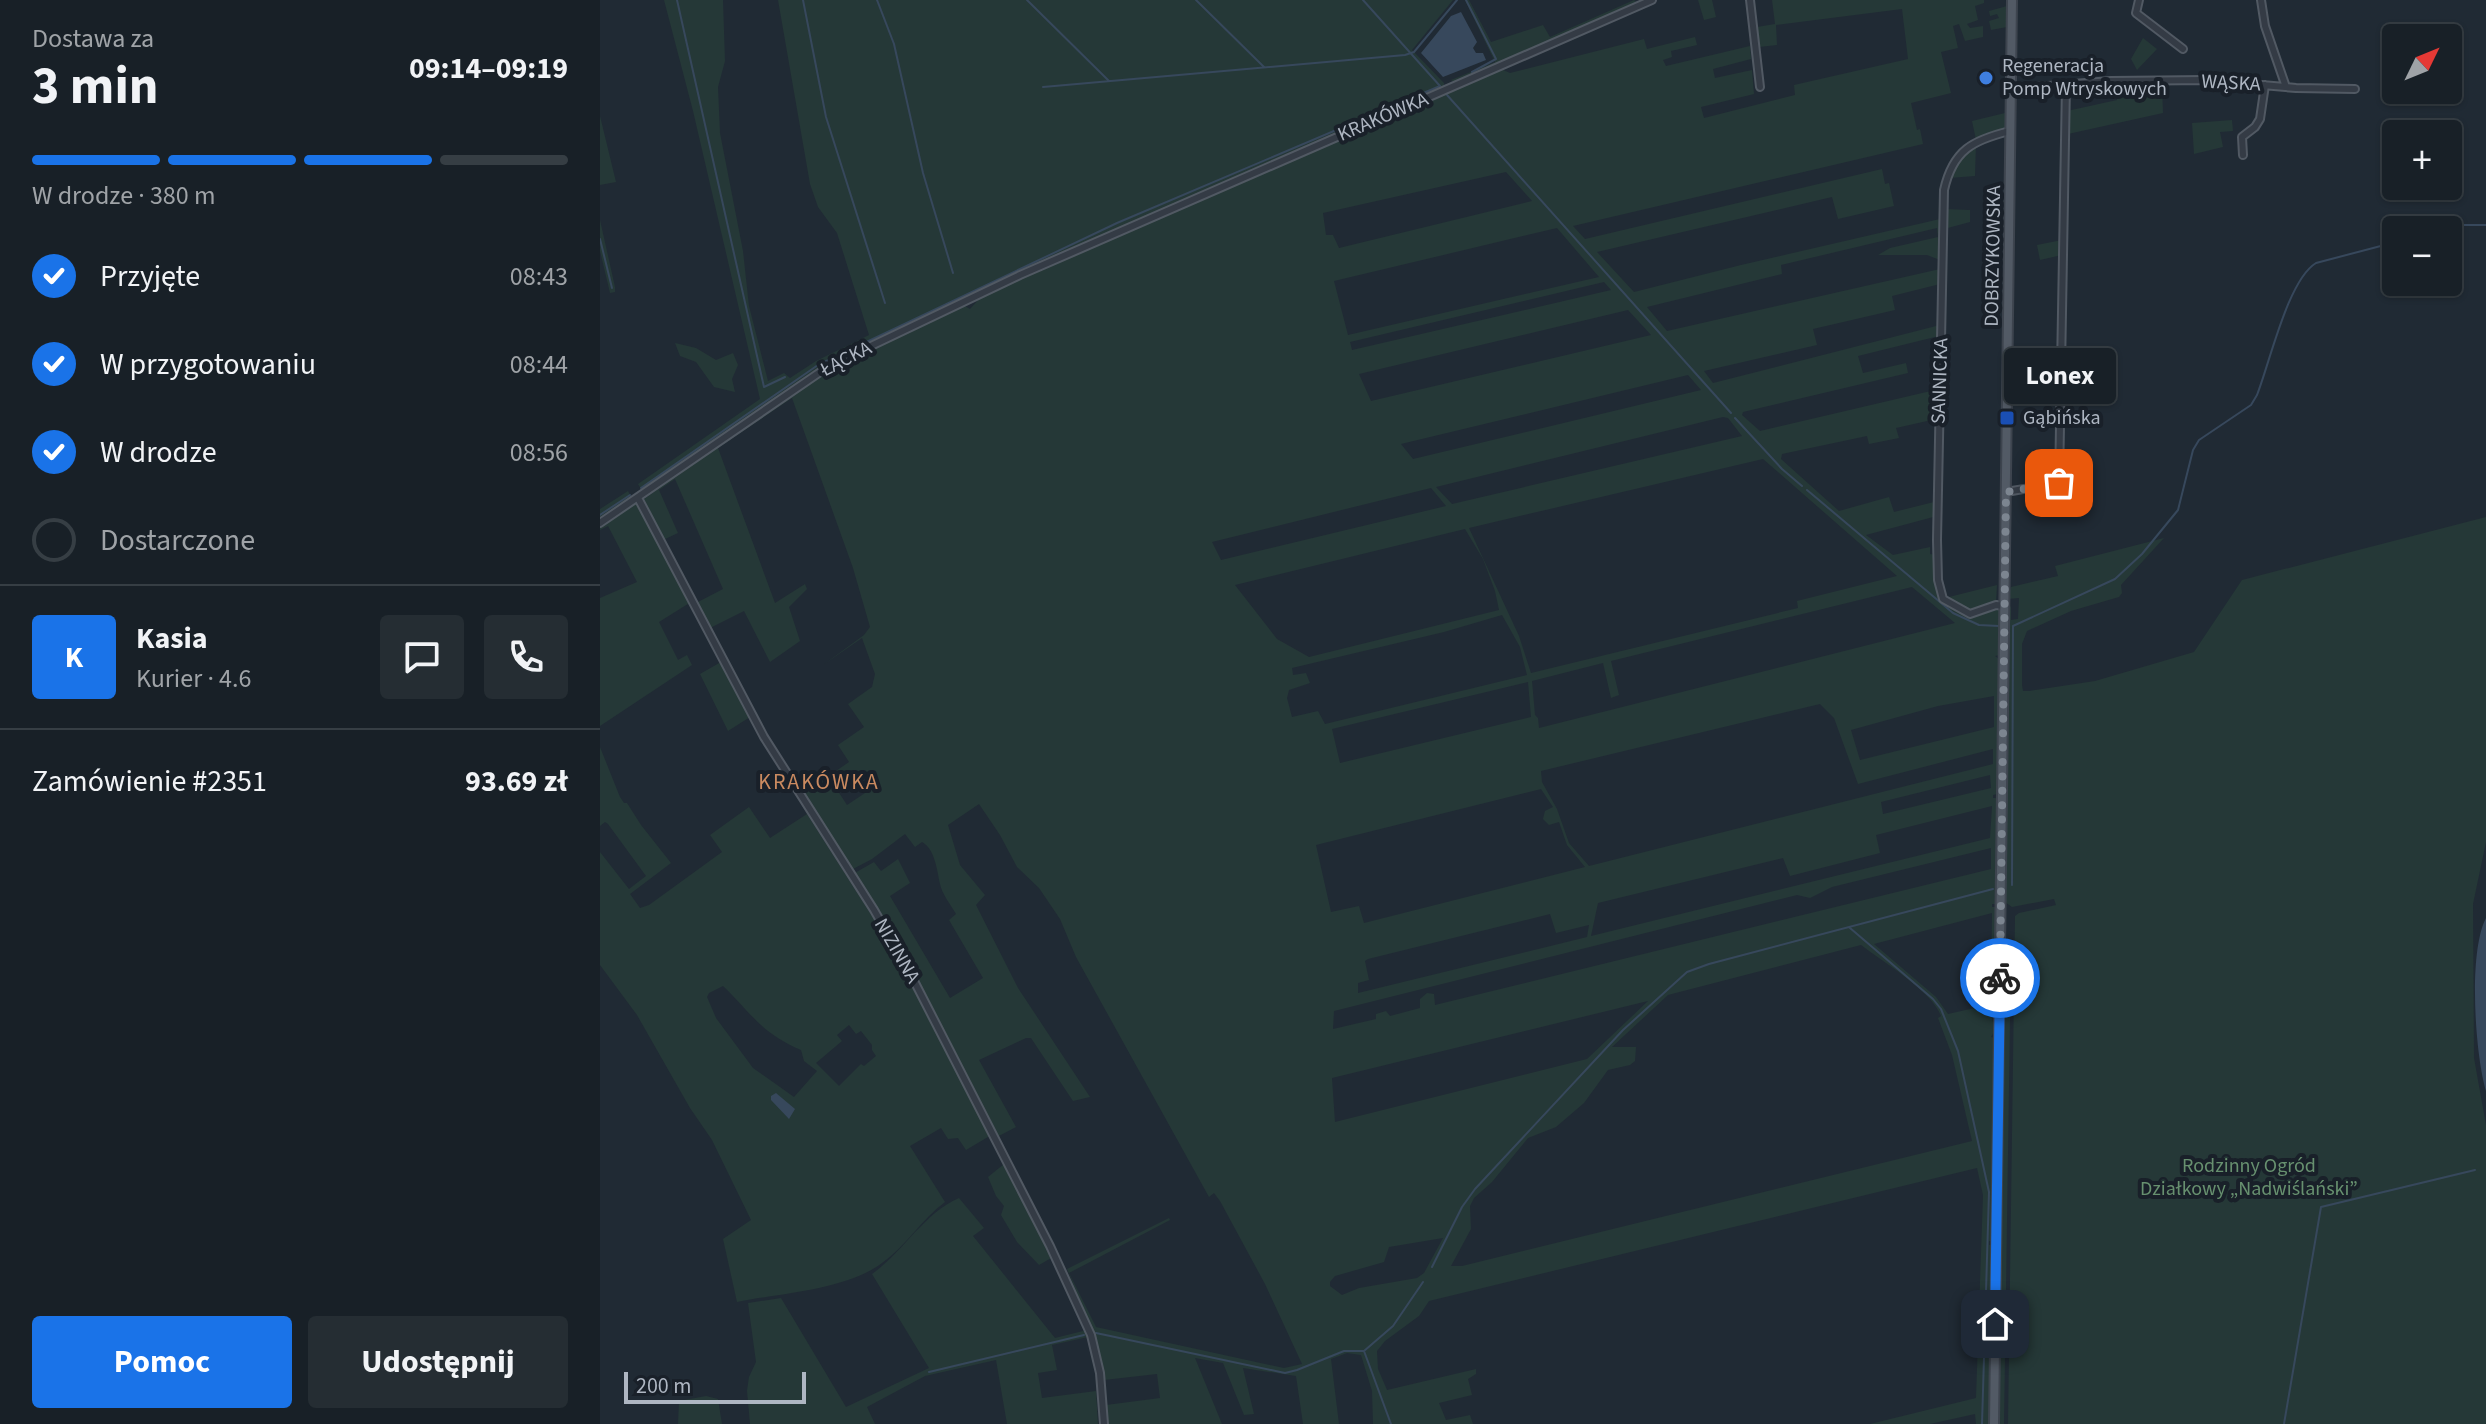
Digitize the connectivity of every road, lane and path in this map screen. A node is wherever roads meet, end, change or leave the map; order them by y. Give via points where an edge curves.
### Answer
1 (1652, 0) edge
2 (1750, 0) edge
3 (2012, 0) edge
4 (2139, 0) edge
5 (2261, 0) edge
6 (1641, 2) edge
7 (2183, 49) dead end
8 (2066, 84) junction
9 (2265, 85) junction
10 (1760, 87) dead end
11 (2286, 87) junction
12 (2011, 89) junction
13 (2355, 89) dead end
14 (2010, 131) junction
15 (2243, 155) dead end
16 (1114, 234) joint
17 (2006, 492) junction
18 (638, 498) junction
19 (600, 523) edge
20 (2005, 606) junction
21 (1104, 1424) edge
22 (1994, 1424) edge

1 - 6 street, KRAKÓWKA
2 - 10 street
3 - 12 main road, DOBRZYKOWSKA
4 - 7 street via 2136,13
5 - 11 street
6 - 16 street, KRAKÓWKA
8 - 9 street, WĄSKA via 2205,80
8 - 12 street, WĄSKA
8 - 17 street via 2059,483
9 - 11 street, WĄSKA
9 - 15 street via 2260,119 2242,137
11 - 13 street, WĄSKA
12 - 14 main road, DOBRZYKOWSKA
14 - 17 main road, DOBRZYKOWSKA
14 - 20 street, SANNICKA via 1966,148 1944,190 1937,540 1943,599 1970,614
16 - 18 street, ŁĄCKA via 823,369
17 - 20 main road, DOBRZYKOWSKA
18 - 19 street, ŁĄCKA
18 - 21 street, NIZINNA via 764,737 910,973 1050,1246 1091,1335
20 - 22 main road, DOBRZYKOWSKA

